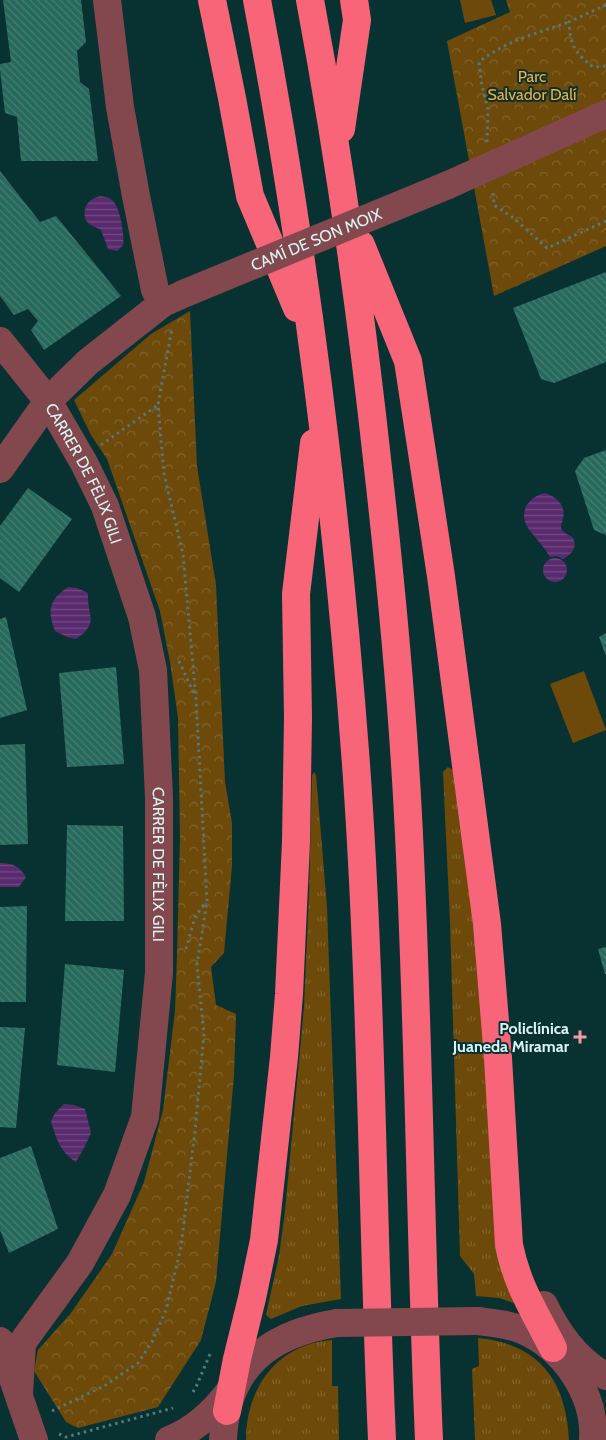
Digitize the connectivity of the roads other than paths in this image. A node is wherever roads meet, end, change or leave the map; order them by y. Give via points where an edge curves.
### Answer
1 (107, 0) edge
2 (212, 0) edge
3 (257, 0) edge
4 (310, 0) edge
5 (354, 0) edge
6 (606, 114) edge
7 (337, 155) junction
8 (344, 205) junction
9 (173, 299) junction
10 (0, 341) edge
11 (312, 343) junction
12 (319, 397) junction
13 (48, 401) junction
14 (0, 469) edge
15 (498, 1058) junction
16 (0, 1341) edge
17 (553, 1348) junction
18 (606, 1376) edge
19 (578, 1380) junction
20 (233, 1391) junction
21 (19, 1394) junction
22 (606, 1400) edge
23 (47, 1438) edge
24 (169, 1440) edge
25 (223, 1440) edge
26 (382, 1440) edge
27 (430, 1440) edge
28 (593, 1440) edge

1 - 9 street via 120,107 155,290
2 - 11 highway via 250,196
3 - 11 highway
4 - 7 highway
5 - 7 highway via 357,20
6 - 9 street, CAMÍ DE SON MOIX, bridge via 448,185
7 - 8 highway
8 - 15 highway via 408,361 471,799 487,924
8 - 27 highway via 385,528 404,746
9 - 13 street, CAMÍ DE SON MOIX via 88,362
10 - 13 street, CARRER DE FÈLIX GILI
11 - 12 highway
12 - 20 highway via 296,594 296,842 289,994 267,1215
12 - 26 highway via 356,774 369,1021
13 - 14 street, CAMÍ DE SON MOIX
13 - 21 street, CARRER DE FÈLIX GILI via 105,506 142,617 153,670 159,797 159,973 144,1117 117,1195 80,1263 22,1343
15 - 17 highway via 507,1228 514,1267 524,1294
15 - 18 street via 512,1116 520,1225 531,1277 564,1338 585,1362
16 - 21 street
17 - 19 street
17 - 20 street, bridge via 536,1337 503,1324 338,1323 316,1326 280,1340 265,1350
19 - 22 street via 591,1393
19 - 28 street via 588,1402
20 - 24 street via 206,1417
20 - 25 street
21 - 23 street

